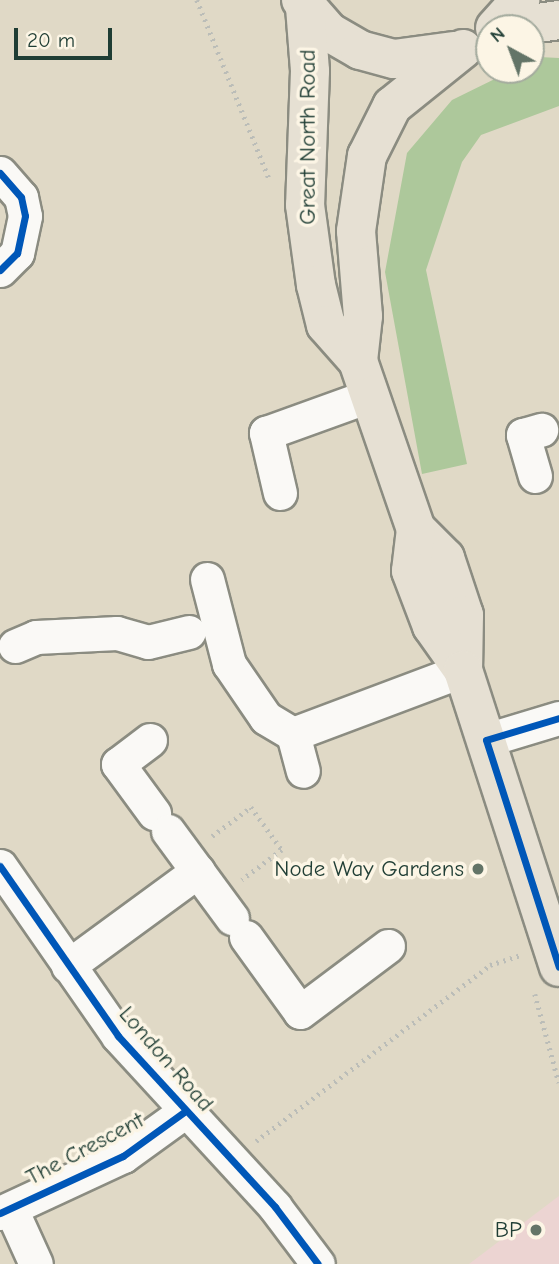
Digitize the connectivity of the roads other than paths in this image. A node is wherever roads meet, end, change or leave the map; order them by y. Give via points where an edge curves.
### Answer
1 (520, 0) edge
2 (303, 3) edge
3 (508, 14) edge
4 (475, 41) edge
5 (475, 42) edge
6 (0, 173) edge
7 (0, 270) edge
8 (364, 379) junction
9 (541, 430) dead end
10 (535, 476) dead end
11 (279, 493) dead end
12 (207, 579) dead end
13 (189, 632) dead end
14 (15, 646) dead end
15 (463, 670) junction
16 (559, 718) edge
17 (293, 734) junction
18 (150, 740) dead end
19 (486, 740) junction
20 (303, 771) dead end
21 (177, 842) junction
22 (0, 866) edge
23 (388, 946) dead end
24 (68, 966) junction
25 (539, 971) edge
26 (184, 1112) junction
27 (6, 1211) edge
28 (36, 1264) edge
29 (318, 1264) edge

1 - 3 main road
2 - 4 main road via 360,50 417,59
2 - 8 main road, Great North Road via 310,248 326,325
5 - 8 main road via 393,106 367,156 356,231
6 - 7 street via 21,197 25,216 17,253
8 - 11 street via 266,433
8 - 15 main road via 416,529 448,566 464,615
9 - 10 street via 523,435
12 - 17 street via 229,664 266,718
13 - 14 street via 148,642 117,633 36,638
15 - 17 street
15 - 19 main road
16 - 19 street
17 - 20 street
18 - 21 street via 118,764
19 - 25 main road
21 - 23 street via 300,1012
21 - 24 street
22 - 24 street, London Road
24 - 26 street, London Road
26 - 27 street, The Crescent via 123,1157
26 - 29 street, London Road
27 - 28 street

